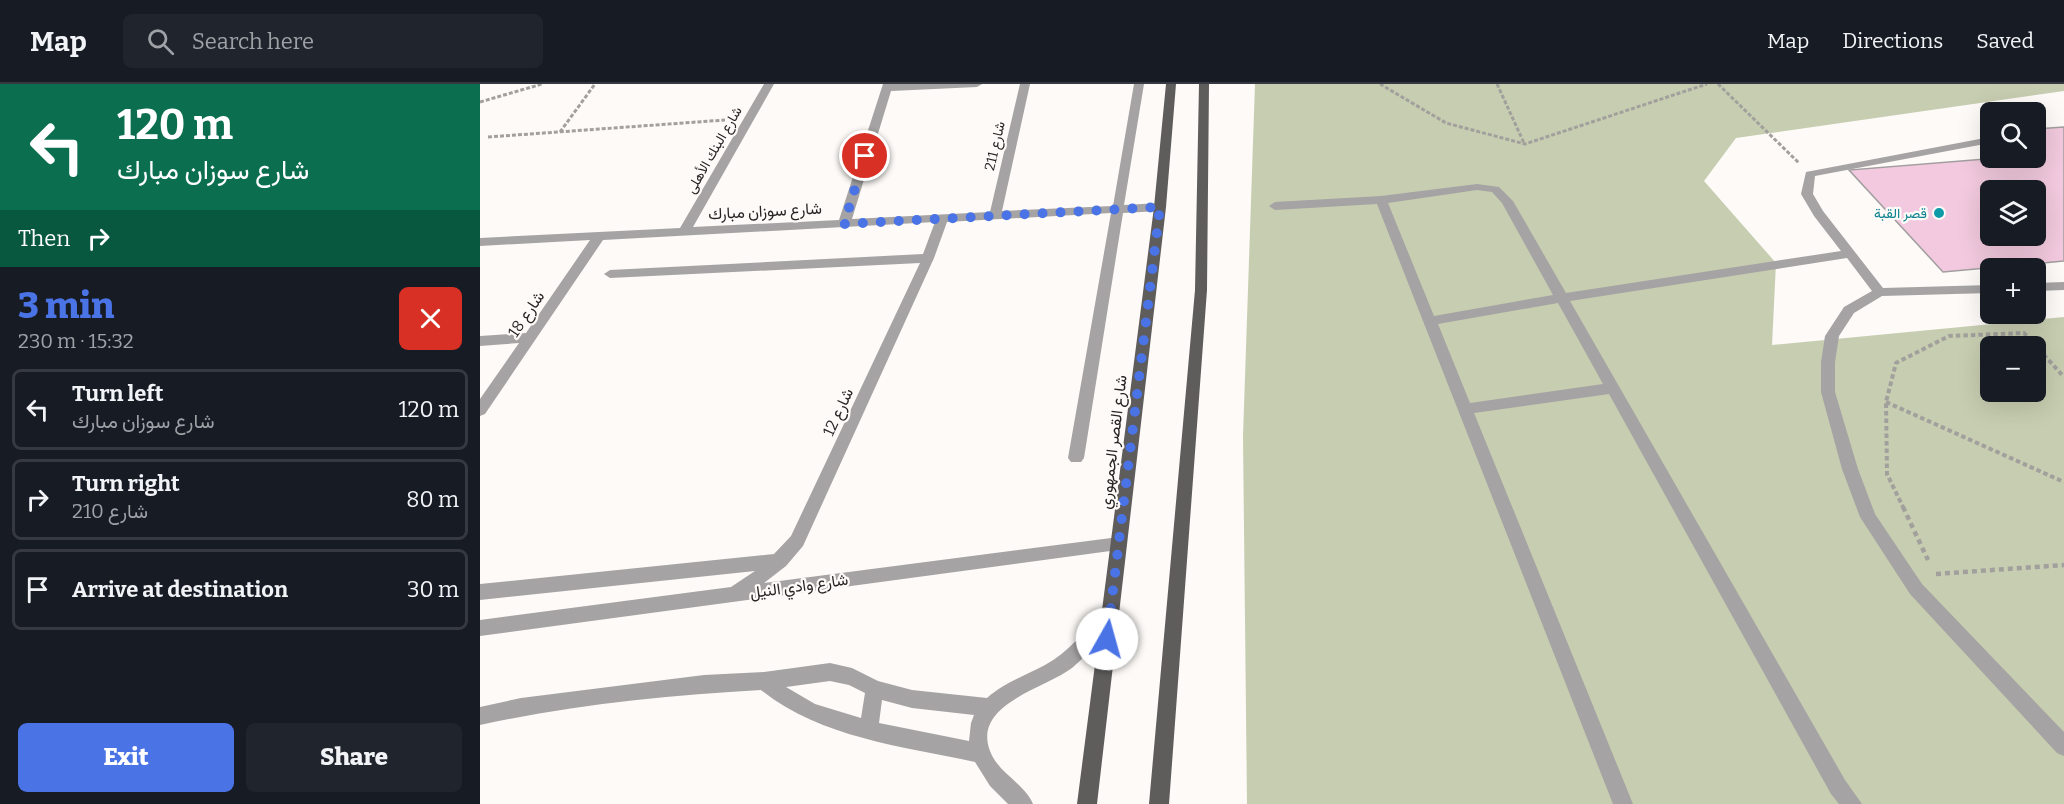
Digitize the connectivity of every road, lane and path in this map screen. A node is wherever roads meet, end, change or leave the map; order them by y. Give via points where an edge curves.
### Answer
1 (542, 84) edge
2 (595, 84) edge
3 (769, 84) edge
4 (976, 84) edge
5 (1025, 84) edge
6 (1139, 84) edge
7 (1171, 84) edge
8 (1204, 84) edge
9 (1380, 84) edge
10 (1497, 84) edge
11 (1707, 84) edge
12 (1718, 84) edge
13 (887, 86) edge
14 (480, 102) edge
15 (750, 119) junction
16 (560, 132) junction
17 (488, 137) dead end
18 (1980, 142) edge
19 (1525, 144) junction
20 (1810, 174) junction
21 (1381, 200) junction
22 (1275, 206) dead end
23 (1160, 207) junction
24 (1118, 209) junction
25 (995, 215) junction
26 (942, 220) junction
27 (844, 224) junction
28 (684, 232) junction
29 (599, 236) junction
30 (480, 242) edge
31 (1850, 254) junction
32 (928, 258) junction
33 (610, 274) dead end
34 (2064, 286) edge
35 (2046, 287) edge
36 (1980, 289) edge
37 (1880, 292) junction
38 (1562, 298) junction
39 (1430, 321) junction
40 (531, 337) junction
41 (480, 341) edge
42 (2064, 377) edge
43 (1613, 388) junction
44 (1886, 402) junction
45 (1466, 409) junction
46 (480, 410) edge
47 (1076, 458) dead end
48 (2064, 482) edge
49 (1119, 544) junction
50 (780, 561) junction
51 (2064, 565) edge
52 (1935, 574) junction
53 (1943, 584) dead end
54 (480, 592) edge
55 (732, 595) junction
56 (1110, 615) junction
57 (480, 628) edge
58 (764, 681) junction
59 (875, 689) junction
60 (989, 707) junction
61 (480, 716) edge
62 (868, 730) junction
63 (2064, 746) edge
64 (980, 753) junction
65 (1023, 804) edge
66 (1087, 804) edge
67 (1159, 804) edge
68 (1623, 804) edge
69 (1852, 804) edge

1 - 14 path
2 - 16 path
3 - 15 street, شارع البنك الأهلى
4 - 13 street
5 - 25 street, شارع 211
6 - 24 street
7 - 23 main road, شارع القصر الجمهوري
8 - 67 main road via 1201,290
9 - 19 path via 1446,123
10 - 19 path
11 - 19 path
12 - 20 path
13 - 27 street
15 - 16 path
15 - 28 street, شارع البنك الأهلى
16 - 17 path
18 - 20 street
20 - 31 street via 1808,194
21 - 22 street
21 - 38 street via 1477,187 1495,189 1507,201
21 - 39 street
23 - 24 street, شارع سوزان مبارك
23 - 49 main road, شارع القصر الجمهوري
24 - 25 street, شارع سوزان مبارك
24 - 47 street
25 - 26 street, شارع سوزان مبارك
26 - 27 street, شارع سوزان مبارك
26 - 32 street, شارع 12
27 - 28 street, شارع سوزان مبارك
28 - 29 street, شارع سوزان مبارك
29 - 30 street, شارع سوزان مبارك
29 - 40 street, شارع 18
31 - 37 street
31 - 38 street
32 - 33 street
32 - 50 street, شارع 12 via 808,520
34 - 35 street
36 - 37 street
37 - 63 street via 1849,310 1832,336 1828,362 1828,392 1837,427 1868,517 1916,589
38 - 39 street
38 - 43 street
39 - 45 street
40 - 41 street
40 - 46 street, شارع 18
42 - 44 path via 2024,333 1949,336 1896,363
43 - 45 street
43 - 69 street via 1838,787
44 - 48 path
44 - 52 path via 1887,474
45 - 68 street
49 - 55 street, شارع وادي النيل
49 - 56 main road, شارع القصر الجمهوري
50 - 54 street
50 - 55 street, شارع 12
51 - 52 path
52 - 53 path
55 - 57 street, شارع وادي النيل
56 - 60 street via 1071,658
56 - 66 main road, شارع القصر الجمهوري
58 - 59 street via 830,672 852,677
58 - 61 street via 704,684 533,705
58 - 62 street via 811,712
59 - 60 street via 912,699
59 - 62 street
60 - 64 street via 980,720
62 - 64 street
64 - 65 street via 990,772

